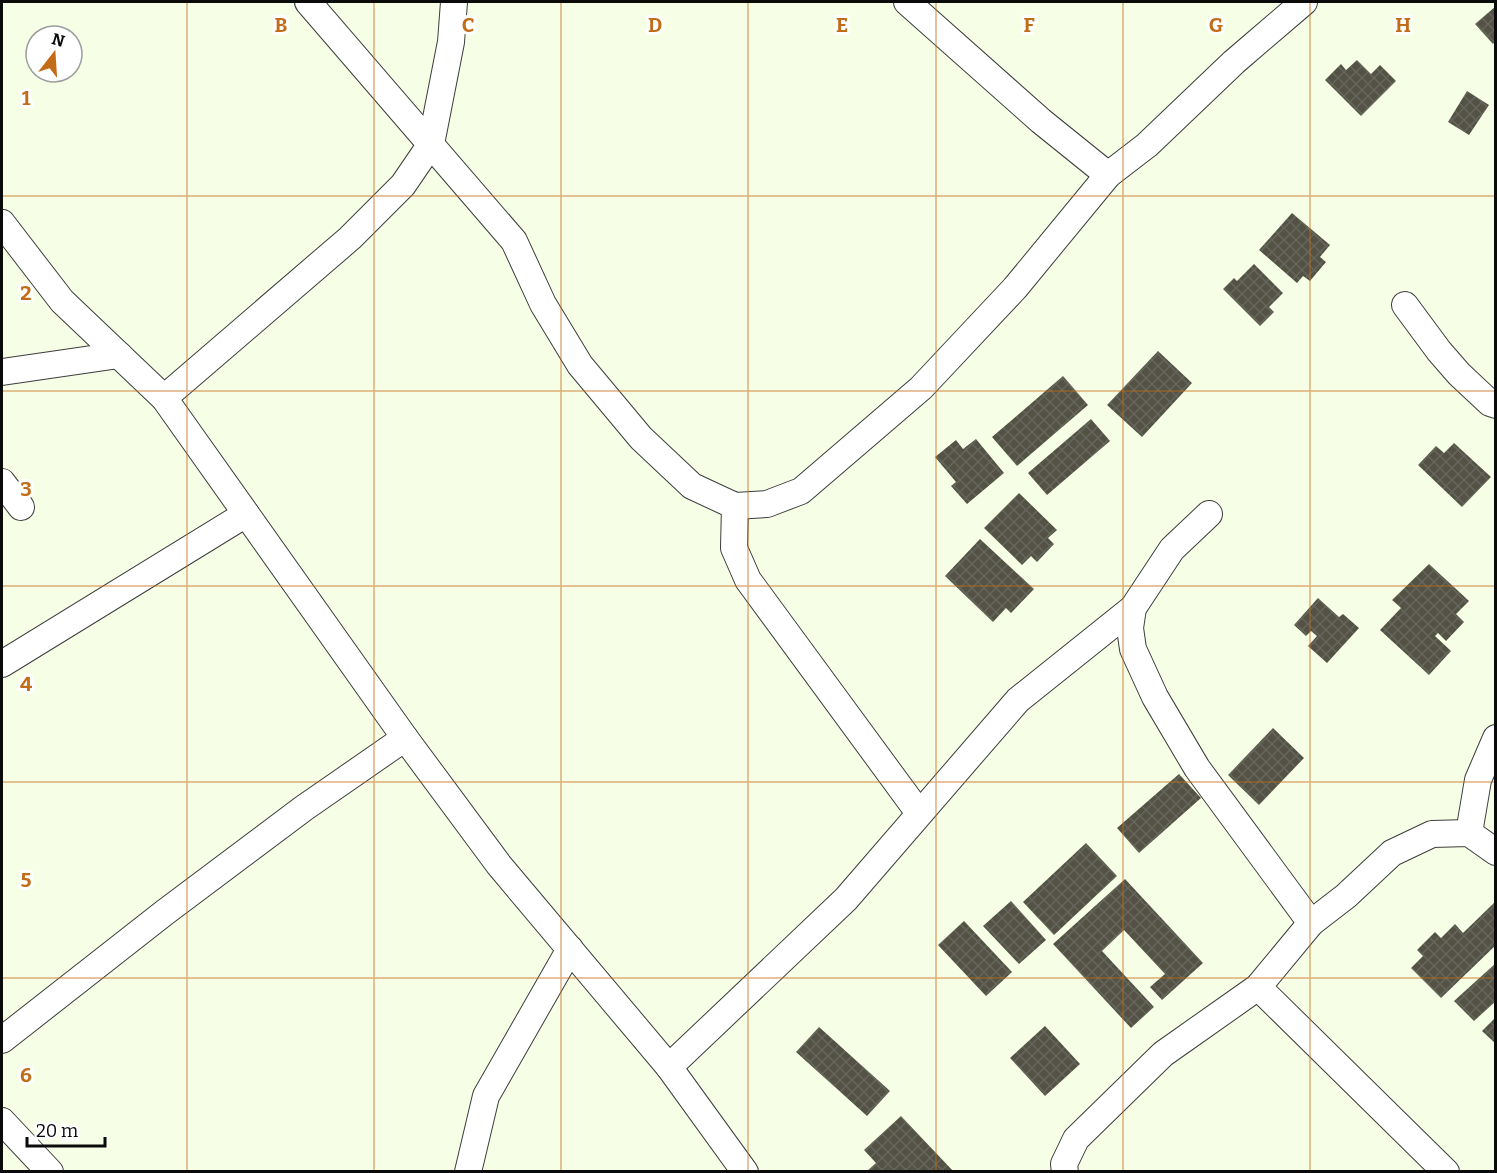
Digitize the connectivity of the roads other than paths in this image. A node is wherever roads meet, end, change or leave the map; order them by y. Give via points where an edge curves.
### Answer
1 (308, 2) edge
2 (454, 2) edge
3 (907, 2) edge
4 (1304, 2) edge
5 (431, 144) junction
6 (1108, 175) junction
7 (2, 223) edge
8 (1406, 305) dead end
9 (119, 355) junction
10 (2, 372) edge
11 (164, 398) junction
12 (1496, 405) edge
13 (2, 482) edge
14 (735, 506) junction
15 (21, 507) dead end
16 (246, 513) junction
17 (1209, 514) dead end
18 (1133, 608) junction
19 (2, 664) edge
20 (405, 738) junction
21 (1496, 738) edge
22 (919, 813) junction
23 (1469, 833) junction
24 (1496, 852) edge
25 (1311, 923) junction
26 (570, 949) junction
27 (1258, 987) junction
28 (2, 1040) edge
29 (669, 1067) junction
30 (2, 1121) edge
31 (50, 1172) edge
32 (468, 1172) edge
33 (745, 1172) edge
34 (1065, 1172) edge
35 (1446, 1172) edge

1 - 5 street
2 - 5 street via 451,42
3 - 6 street
4 - 6 street via 1147,145
5 - 11 street via 403,185 350,238
5 - 14 street via 514,240 543,304 580,365 640,438 692,486
6 - 14 street via 1015,288 921,388 801,491 767,504
7 - 9 street via 62,301
8 - 12 street via 1459,374
9 - 10 street
9 - 11 street
11 - 16 street
13 - 15 street
14 - 22 street via 734,548 748,580
16 - 19 street
16 - 20 street
17 - 18 street via 1172,549
18 - 22 street via 1018,700
18 - 25 street via 1133,649 1155,697 1197,768
20 - 26 street via 500,865
20 - 28 street via 304,808
21 - 23 street via 1478,780
22 - 29 street via 846,899
23 - 24 street
23 - 25 street via 1432,834 1392,853
25 - 27 street
26 - 29 street
26 - 32 street via 486,1096
27 - 34 street via 1163,1054 1076,1139 1064,1164
27 - 35 street
29 - 33 street
30 - 31 street

